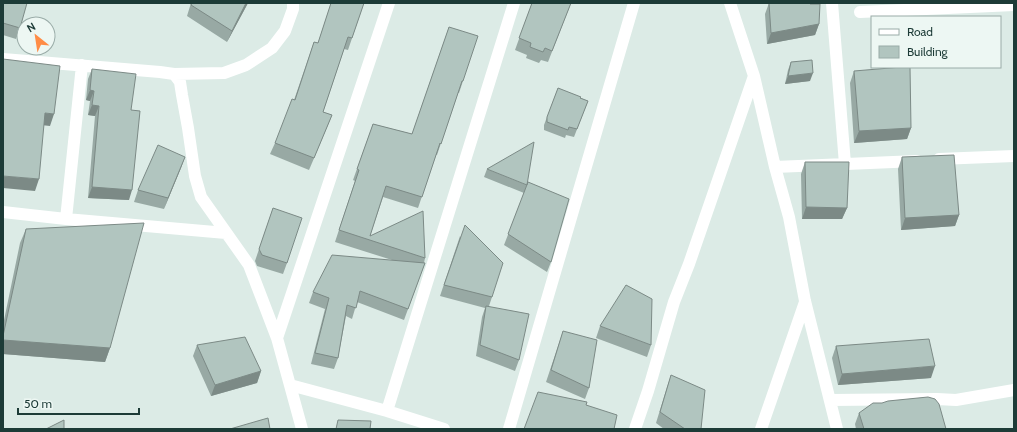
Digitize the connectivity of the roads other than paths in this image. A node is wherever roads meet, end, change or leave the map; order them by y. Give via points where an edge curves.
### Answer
1 (293, 3) edge
2 (389, 3) edge
3 (514, 3) edge
4 (634, 3) edge
5 (730, 3) edge
6 (832, 3) edge
7 (1014, 5) edge
8 (860, 12) dead end
9 (3, 59) edge
10 (82, 66) junction
11 (174, 74) junction
12 (754, 76) junction
13 (1014, 156) edge
14 (844, 164) junction
15 (775, 167) junction
16 (3, 212) edge
17 (66, 219) junction
18 (226, 232) junction
19 (805, 302) junction
20 (277, 338) junction
21 (290, 385) junction
22 (1014, 390) edge
23 (830, 400) junction
24 (387, 411) junction
25 (302, 429) edge
26 (444, 429) edge
27 (509, 429) edge
28 (635, 429) edge
29 (761, 429) edge
30 (837, 429) edge

1 - 11 street via 285,31 272,48 246,65 224,73
2 - 20 street
3 - 24 street
4 - 27 street
5 - 12 street
6 - 14 street
7 - 8 street
9 - 10 street
10 - 11 street
10 - 17 street
11 - 18 street via 180,82 195,176 201,197
12 - 15 street
12 - 28 street via 674,302
13 - 14 street
14 - 15 street
15 - 19 street via 789,217
16 - 17 street
17 - 18 street
18 - 20 street via 249,265
19 - 23 street
19 - 29 street
20 - 21 street
21 - 24 street
21 - 25 street
22 - 23 street via 956,400
23 - 30 street
24 - 26 street

